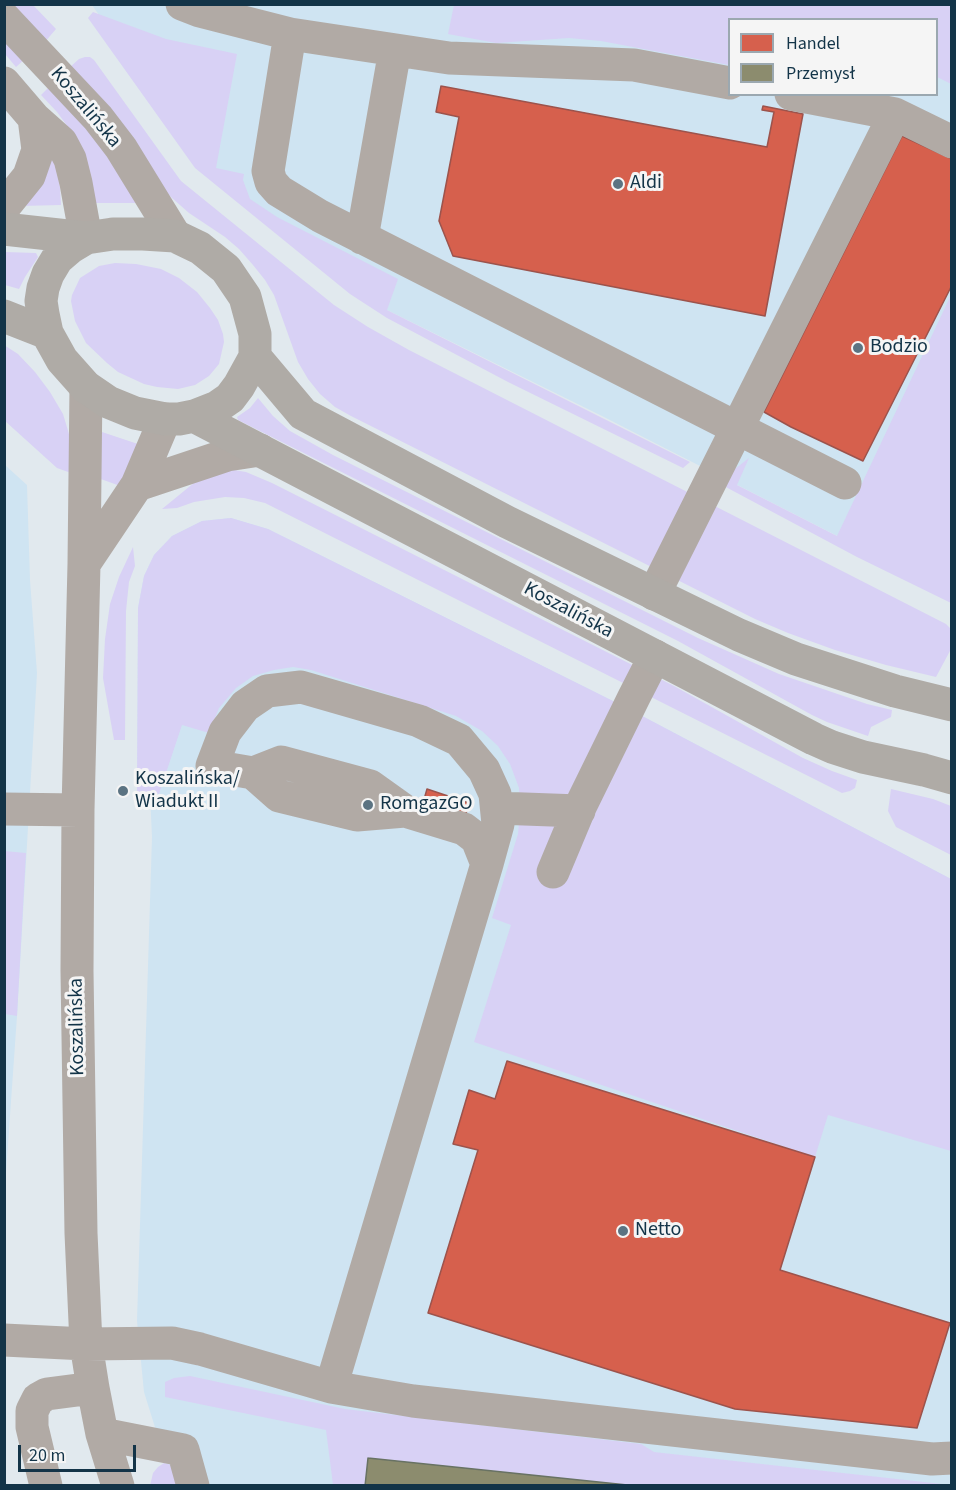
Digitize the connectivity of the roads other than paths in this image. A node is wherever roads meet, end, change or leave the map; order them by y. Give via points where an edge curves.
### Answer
1 (182, 4) edge
2 (4, 18) edge
3 (290, 34) junction
4 (395, 50) junction
5 (4, 83) edge
6 (728, 83) edge
7 (801, 96) edge
8 (895, 114) junction
9 (34, 118) junction
10 (951, 142) edge
11 (4, 207) edge
12 (4, 229) edge
13 (174, 236) junction
14 (86, 238) junction
15 (362, 238) junction
16 (4, 315) edge
17 (47, 333) junction
18 (255, 357) junction
19 (86, 387) junction
20 (180, 417) junction
21 (737, 429) junction
22 (260, 450) junction
23 (845, 483) dead end
24 (137, 485) junction
25 (84, 564) junction
26 (654, 594) junction
27 (655, 656) junction
28 (951, 705) edge
29 (951, 778) edge
30 (497, 808) junction
31 (4, 810) edge
32 (78, 810) junction
33 (579, 811) junction
34 (487, 864) junction
35 (553, 872) dead end
36 (4, 1340) edge
37 (86, 1344) junction
38 (93, 1388) junction
39 (331, 1388) junction
40 (18, 1426) edge
41 (102, 1434) junction
42 (951, 1458) edge
43 (46, 1485) edge
44 (118, 1485) edge
45 (193, 1485) edge

1 - 3 street
2 - 13 street, Koszalińska via 98,118 121,148
3 - 4 street
3 - 15 street via 268,171 271,182 279,191
4 - 6 street via 448,58 634,65
4 - 15 street
5 - 9 street, Koszalińska
7 - 8 street
8 - 10 street
8 - 21 street
9 - 11 street via 38,150 30,176
9 - 14 street, Koszalińska via 61,142 70,159
12 - 14 main road
13 - 14 main road via 113,234
13 - 18 main road via 200,248 226,269 245,297 255,334
14 - 17 main road via 57,259 48,274 41,301
15 - 21 street
16 - 17 main road
17 - 19 main road via 62,360
18 - 20 main road via 230,398 217,407
18 - 26 main road via 303,414 507,522
19 - 20 main road via 135,413
19 - 25 street, Koszalińska
20 - 22 main road, Koszalińska
20 - 24 street
21 - 23 street
21 - 26 street
22 - 24 street via 227,455
22 - 27 main road, Koszalińska
24 - 25 street
25 - 32 street, Koszalińska
26 - 28 main road via 796,659
27 - 29 main road, Koszalińska via 832,747
27 - 33 street
30 - 33 street
30 - 34 street via 498,824
30 - 34 street via 484,770 459,740 419,722 301,687 267,691 245,706 225,732 212,766 253,773 279,796 357,815 405,811 464,828 477,839
31 - 32 street
32 - 37 street, Koszalińska via 77,970
33 - 35 street
34 - 39 street
36 - 37 street
37 - 38 street, Koszalińska
37 - 39 street via 172,1343
38 - 40 street via 47,1394 38,1399
38 - 41 street, Koszalińska
39 - 42 street via 413,1401
40 - 43 street
41 - 44 street, Koszalińska
41 - 45 street via 183,1450

